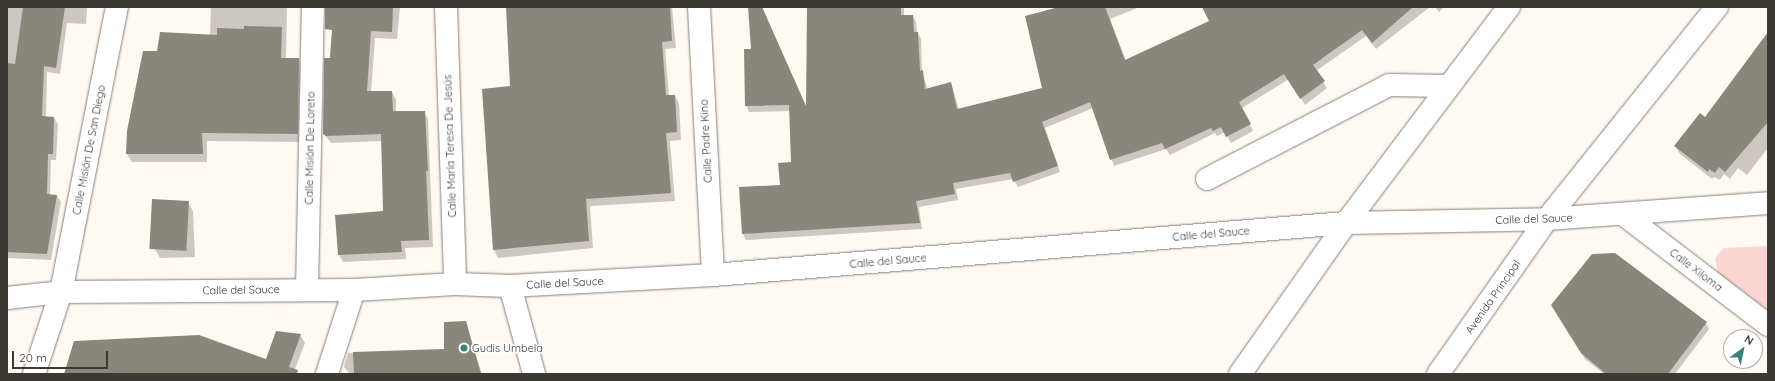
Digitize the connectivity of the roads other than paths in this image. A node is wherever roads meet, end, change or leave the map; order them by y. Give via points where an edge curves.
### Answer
1 (117, 7) edge
2 (313, 7) edge
3 (446, 7) edge
4 (699, 7) edge
5 (1509, 7) edge
6 (1717, 7) edge
7 (1449, 86) junction
8 (1207, 179) dead end
9 (1768, 203) edge
10 (1624, 215) junction
11 (1547, 219) junction
12 (1346, 222) junction
13 (713, 275) junction
14 (455, 284) junction
15 (510, 286) junction
16 (307, 289) junction
17 (354, 290) junction
18 (61, 292) junction
19 (7, 298) edge
20 (1768, 325) edge
21 (34, 374) edge
22 (327, 374) edge
23 (534, 374) edge
24 (1240, 374) edge
25 (1438, 374) edge

1 - 18 street, Calle Misión De San Diego
2 - 16 street, Calle Misión De Loreto
3 - 14 street, Calle María Teresa De Jesús
4 - 13 street, Calle Padre Kino
5 - 7 street
6 - 11 street, Avenida Principal
7 - 8 street via 1389,85
7 - 12 street
9 - 10 street, Calle del Sauce
10 - 11 street, Calle del Sauce
10 - 20 street, Calle Xiloma
11 - 12 street, Calle del Sauce
11 - 25 street, Avenida Principal
12 - 13 street, Calle del Sauce
12 - 24 street
13 - 15 street, Calle del Sauce
14 - 15 street, Calle del Sauce
14 - 17 street, Calle del Sauce
15 - 23 street
16 - 17 street, Calle del Sauce
16 - 18 street, Calle del Sauce
17 - 22 street
18 - 19 street, Calle del Sauce
18 - 21 street, Calle Misión De San Diego

